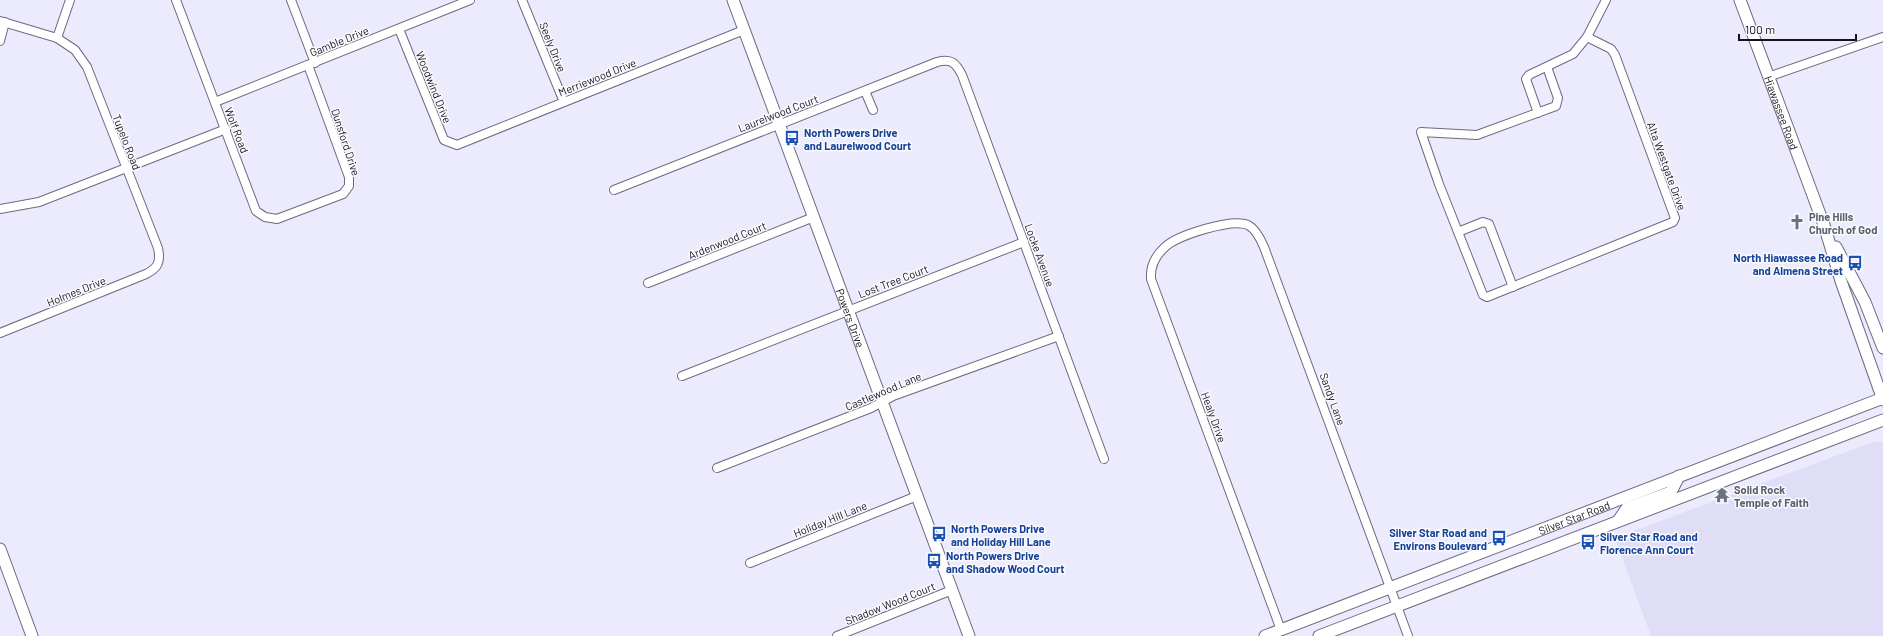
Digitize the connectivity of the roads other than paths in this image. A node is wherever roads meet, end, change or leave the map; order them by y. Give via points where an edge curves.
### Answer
1 (70, 0) edge
2 (176, 0) edge
3 (291, 0) edge
4 (470, 0) edge
5 (522, 0) edge
6 (733, 0) edge
7 (1606, 0) edge
8 (1740, 0) edge
9 (3, 22) edge
10 (399, 29) junction
11 (744, 30) junction
12 (1587, 37) junction
13 (1883, 37) edge
14 (57, 38) junction
15 (0, 41) edge
16 (952, 61) joint
17 (311, 64) junction
18 (1547, 67) junction
19 (1768, 77) junction
20 (865, 90) junction
21 (215, 102) junction
22 (564, 102) junction
23 (873, 110) dead end
24 (1538, 112) junction
25 (779, 124) junction
26 (226, 129) junction
27 (457, 145) joint
28 (126, 168) junction
29 (614, 190) dead end
30 (312, 206) joint
31 (0, 209) edge
32 (814, 217) junction
33 (1824, 225) junction
34 (1458, 232) junction
35 (1196, 233) joint
36 (1024, 242) junction
37 (159, 265) joint
38 (648, 283) dead end
39 (1513, 287) junction
40 (848, 310) junction
41 (0, 333) edge
42 (1058, 336) junction
43 (1883, 348) edge
44 (682, 376) dead end
45 (1883, 398) edge
46 (882, 402) junction
47 (1883, 420) edge
48 (1104, 459) dead end
49 (717, 468) dead end
50 (1679, 476) junction
51 (917, 496) junction
52 (1618, 521) junction
53 (0, 549) edge
54 (750, 563) dead end
55 (1390, 587) junction
56 (952, 590) junction
57 (1397, 606) junction
58 (1281, 630) junction
59 (32, 636) edge
60 (837, 636) edge
61 (969, 636) edge
62 (1264, 636) edge
63 (1319, 636) edge
64 (1408, 636) edge

1 - 14 street
2 - 21 street, Wolf Road
3 - 17 street, Dunsford Drive
4 - 10 street, Gamble Drive
5 - 22 street, Seely Drive
6 - 11 main road, Powers Drive
7 - 12 street
8 - 19 main road, Hiawassee Road
9 - 14 street, Tupelo Road
9 - 15 street
10 - 17 street, Gamble Drive
10 - 27 street, Woodwind Drive via 444,140
11 - 22 street, Merriewood Drive
11 - 25 main road, Powers Drive
12 - 18 street via 1573,54
12 - 39 street, Alta Westgate Drive via 1610,50 1615,56 1674,218 1673,222
13 - 19 street
14 - 28 street, Tupelo Road via 75,50 87,67
16 - 20 street, Laurelwood Court via 946,59
16 - 36 street, Locke Avenue via 962,75
17 - 21 street, Gamble Drive
17 - 30 street, Dunsford Drive via 349,177 349,186 343,194
18 - 24 street via 1526,79
18 - 24 street, Alta Westgate Drive via 1558,102 1556,106
19 - 33 main road, Hiawassee Road
20 - 23 street
20 - 25 street, Laurelwood Court
21 - 26 street, Wolf Road
22 - 27 street, Merriewood Drive
24 - 34 street, Alta Westgate Drive via 1477,135 1421,132
25 - 29 street, Laurelwood Court
25 - 32 main road, Powers Drive
26 - 28 street
26 - 30 street, Wolf Road via 256,211 264,217 277,219
28 - 31 street via 39,202
28 - 37 street, Tupelo Road via 158,248
32 - 38 street, Ardenwood Court
32 - 40 main road, Powers Drive
33 - 43 main road, Hiawassee Road via 1865,302
33 - 45 main road, Hiawassee Road
34 - 39 street via 1483,222 1489,224
34 - 39 street, Alta Westgate Drive via 1483,296 1487,297
35 - 55 street, Sandy Lane via 1235,223 1248,225 1258,234
35 - 58 street, Healy Drive via 1166,246 1154,260 1150,269 1151,279
36 - 40 street, Lost Tree Court
36 - 42 street, Locke Avenue
37 - 41 street, Holmes Drive via 146,274
40 - 44 street, Lost Tree Court
40 - 46 main road, Powers Drive
42 - 46 street, Castlewood Lane
42 - 48 street, Locke Avenue
45 - 50 main road, Silver Star Road
46 - 49 street, Castlewood Lane
46 - 51 main road, Powers Drive
47 - 52 main road, Silver Star Road
50 - 52 main road via 1671,492 1627,508
50 - 55 main road, Silver Star Road
51 - 54 street, Holiday Hill Lane
51 - 56 main road, Powers Drive
52 - 57 main road, Silver Star Road
53 - 59 main road
55 - 57 street, Sandy Lane
55 - 58 main road, Silver Star Road
56 - 60 street, Shadow Wood Court
56 - 61 main road, Powers Drive
57 - 63 main road, Silver Star Road
57 - 64 street, Sandy Lane
58 - 62 main road, Silver Star Road

